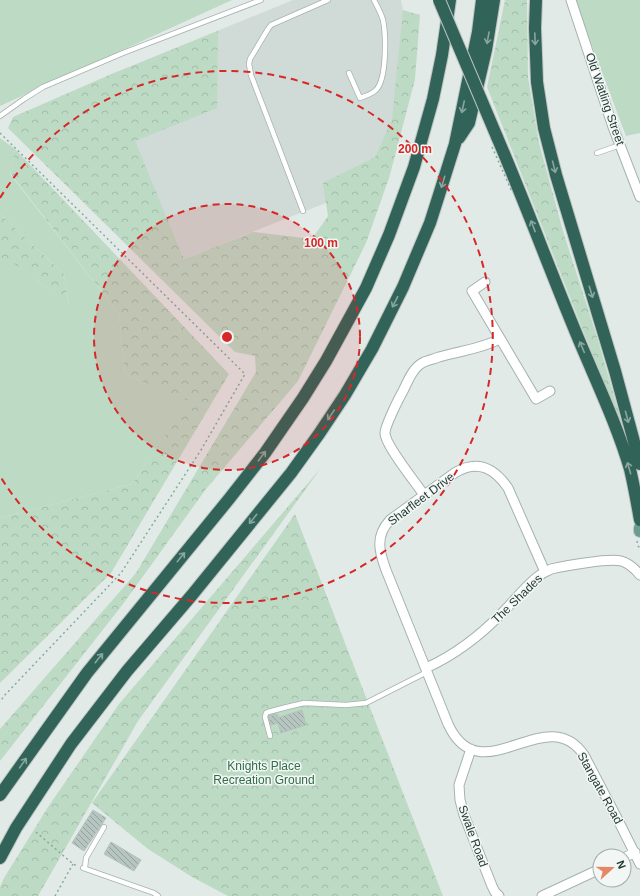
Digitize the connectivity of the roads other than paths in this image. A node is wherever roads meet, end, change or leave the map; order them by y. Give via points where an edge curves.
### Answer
1 (261, 0) edge
2 (328, 0) edge
3 (374, 0) edge
4 (439, 0) edge
5 (450, 0) edge
6 (482, 0) edge
7 (494, 0) edge
8 (536, 0) edge
9 (571, 0) edge
10 (349, 73) dead end
11 (0, 116) edge
12 (455, 144) junction
13 (620, 145) junction
14 (597, 153) dead end
15 (640, 197) edge
16 (303, 211) dead end
17 (485, 282) dead end
18 (500, 339) junction
19 (550, 391) dead end
20 (640, 464) edge
21 (424, 495) junction
22 (640, 520) edge
23 (545, 572) junction
24 (640, 575) edge
25 (427, 670) junction
26 (270, 736) dead end
27 (471, 749) junction
28 (0, 795) edge
29 (104, 827) dead end
30 (635, 852) junction
31 (632, 854) edge
32 (0, 858) edge
33 (640, 864) edge
34 (592, 873) edge
35 (158, 896) edge
36 (499, 896) edge
37 (542, 896) edge

1 - 11 lane via 123,53 44,87
2 - 16 lane via 271,25 248,62
3 - 10 lane via 383,20 385,43 380,85 373,93 360,98
22 -> 4 highway, bridge via 630,470 618,435 522,196
28 -> 5 highway via 87,673 265,453 326,361 366,288 412,174 433,99
6 -> 12 highway
7 -> 12 highway via 486,50 469,123
8 -> 20 highway via 537,82 544,128
9 - 13 street, Old Watling Street
12 -> 32 highway via 430,223 403,287 372,349 345,394 291,473 127,671 71,744 16,828
13 - 14 lane
13 - 15 street, Old Watling Street
17 - 18 street via 472,291
18 - 19 street via 536,399
18 - 21 street via 423,362 413,372 401,394 385,437 392,451
21 - 23 street, Sharfleet Drive via 462,469 477,466 493,471 502,478 508,488
21 - 25 street, Sharfleet Drive via 387,522 379,548
23 - 24 street, The Shades via 556,568 616,560 630,565
23 - 25 street, The Shades via 533,580 480,634
25 - 26 lane via 366,703 346,706 304,703 266,712
25 - 27 street via 453,733 460,743
27 - 30 street, Stangate Road via 490,752 550,736 572,742 584,755
27 - 36 street, Swale Road via 459,785 460,800 493,889
29 - 35 lane via 86,858 84,868
30 - 31 street
30 - 33 street, Stangate Road
34 - 37 street

